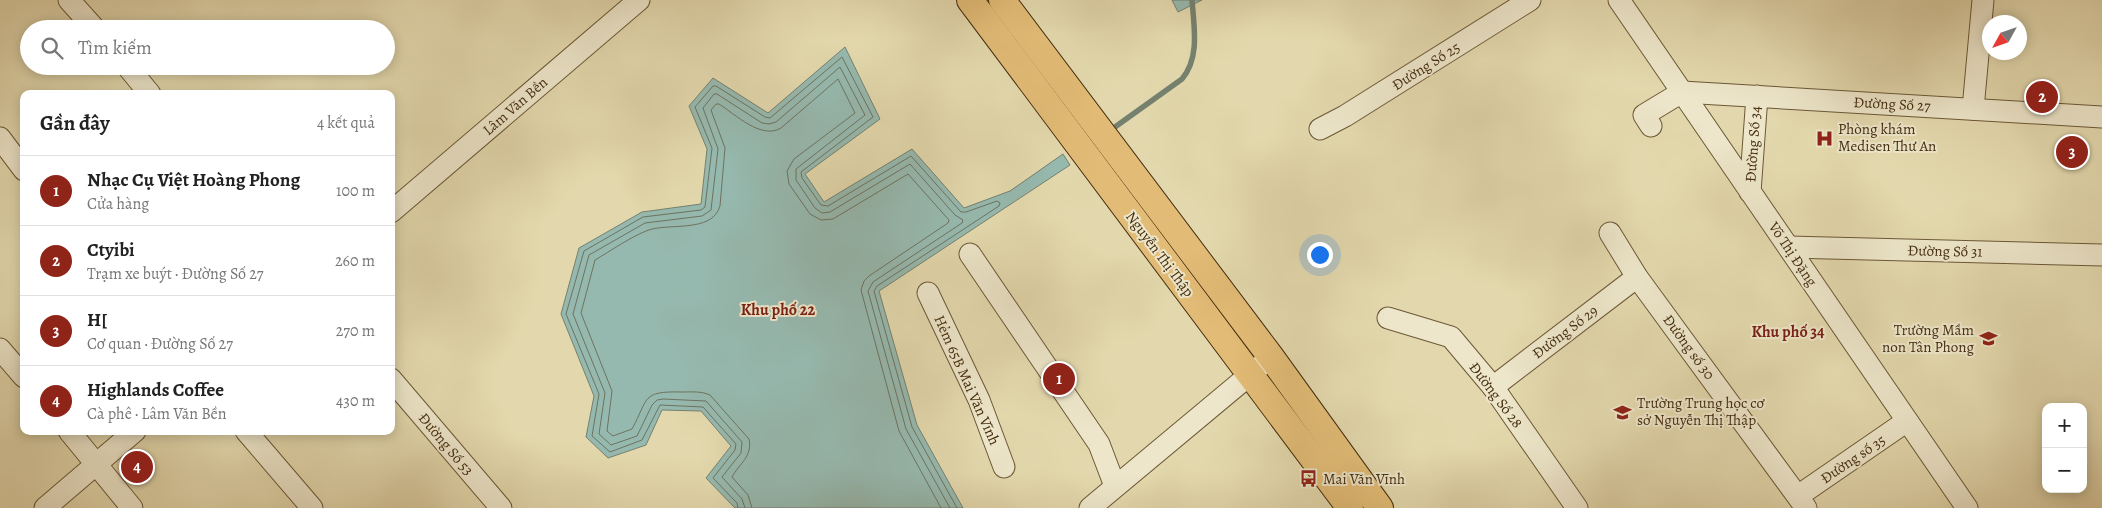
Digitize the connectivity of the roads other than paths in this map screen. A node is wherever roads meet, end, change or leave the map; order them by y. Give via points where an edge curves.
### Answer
1 (69, 0) edge
2 (638, 0) edge
3 (970, 0) edge
4 (1002, 0) edge
5 (1530, 0) edge
6 (1619, 0) edge
7 (1983, 0) edge
8 (87, 20) edge
9 (134, 75) edge
10 (147, 90) edge
11 (1682, 92) junction
12 (1757, 96) junction
13 (1973, 109) junction
14 (2102, 117) edge
15 (1651, 126) dead end
16 (1320, 129) dead end
17 (0, 138) edge
18 (20, 165) edge
19 (1750, 192) junction
20 (395, 209) edge
21 (1610, 233) dead end
22 (1789, 248) junction
23 (970, 254) dead end
24 (2102, 255) edge
25 (1637, 277) junction
26 (928, 293) dead end
27 (1388, 318) dead end
28 (0, 349) edge
29 (1271, 357) junction
30 (20, 372) edge
31 (1250, 374) junction
32 (395, 384) edge
33 (1493, 387) junction
34 (1907, 421) junction
35 (72, 435) edge
36 (130, 435) edge
37 (249, 435) edge
38 (96, 464) junction
39 (1004, 467) dead end
40 (1115, 486) junction
41 (1802, 502) edge
42 (46, 508) edge
43 (132, 508) edge
44 (312, 508) edge
45 (501, 508) edge
46 (1090, 508) edge
47 (1350, 508) edge
48 (1380, 508) edge
49 (1578, 508) edge
50 (1967, 508) edge

1 - 8 street
2 - 20 street, Lâm Văn Bền
3 - 31 main road, Nguyễn Thị Thập
4 - 29 main road, Nguyễn Thị Thập
5 - 16 street, Đường Số 25
6 - 11 street, Võ Thị Đặng
7 - 13 street
9 - 10 street
11 - 12 street, Đường Số 27
11 - 15 street via 1644,115
11 - 19 street, Võ Thị Đặng
12 - 13 street, Đường Số 27
12 - 19 street, Đường Số 34
13 - 14 street, Đường Số 27
17 - 18 street
19 - 22 street, Võ Thị Đặng
21 - 25 street, Đường số 30
22 - 24 street, Đường Số 31
22 - 34 street, Võ Thị Đặng
23 - 40 street via 1099,444
25 - 33 street, Đường Số 29
25 - 41 street, Đường số 30
26 - 39 street, Hẻm 65B Mai Văn Vĩnh via 979,400
27 - 33 street, Đường Số 28 via 1451,337
28 - 30 street
29 - 31 street
29 - 48 main road, Nguyễn Thị Thập
31 - 40 street
31 - 47 main road, Nguyễn Thị Thập
32 - 45 street, Đường Số 53
33 - 49 street, Đường Số 28
34 - 41 street, Đường số 35
34 - 50 street, Võ Thị Đặng
35 - 38 street
36 - 38 street
37 - 44 street
38 - 42 street
38 - 43 street
40 - 46 street

